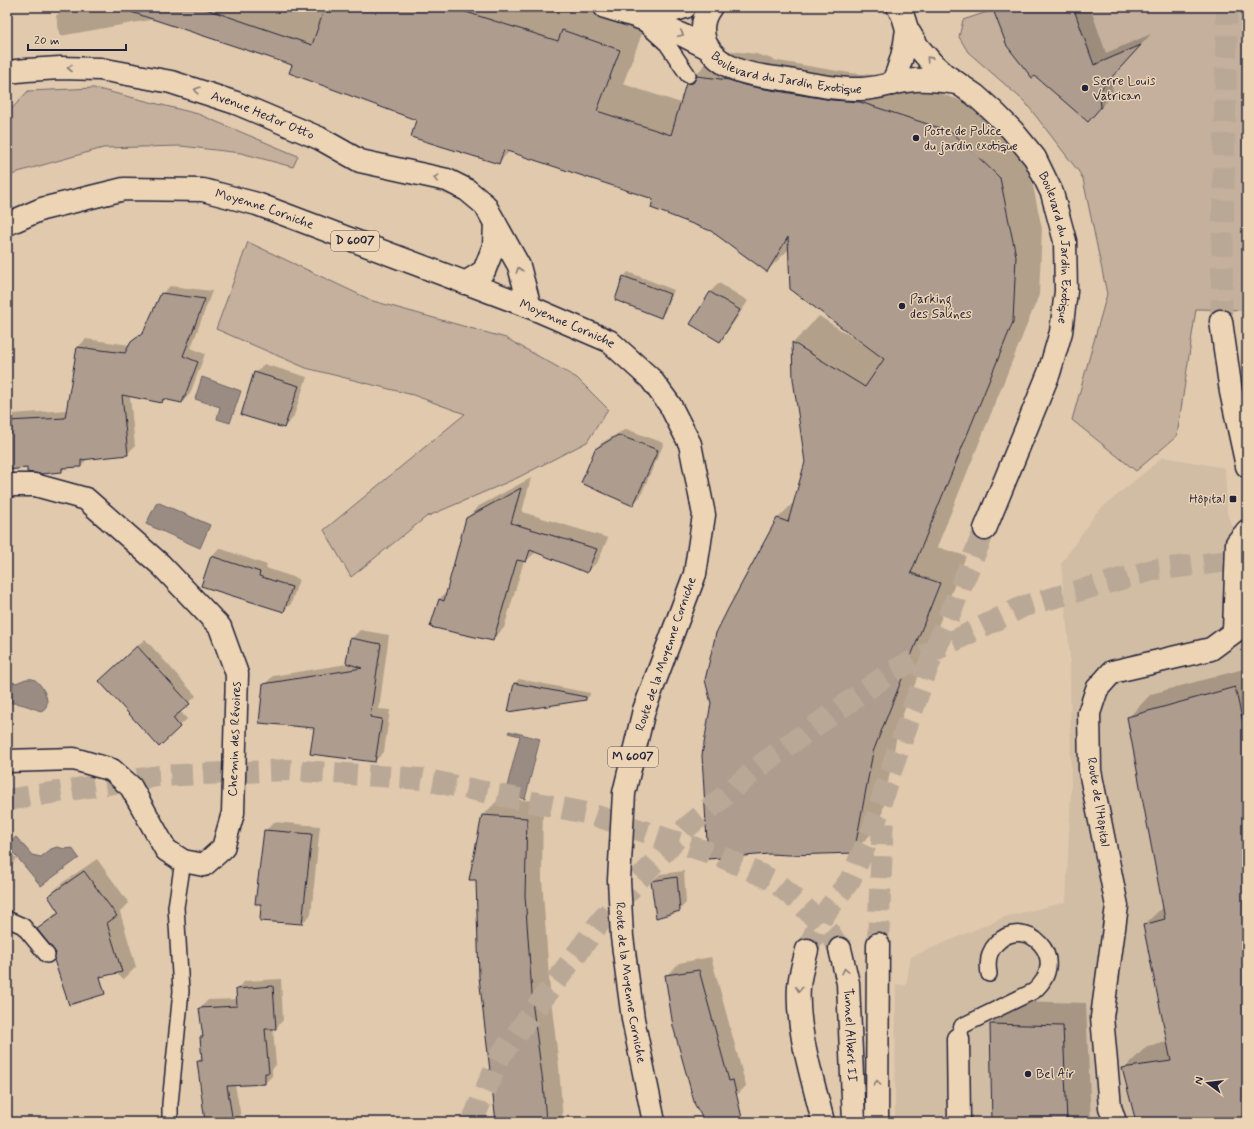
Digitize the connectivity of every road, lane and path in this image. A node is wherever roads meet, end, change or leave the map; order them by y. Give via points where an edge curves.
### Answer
1 (605, 7) edge
2 (686, 7) edge
3 (711, 7) edge
4 (898, 7) edge
5 (632, 14) junction
6 (907, 29) junction
7 (708, 48) junction
8 (7, 72) edge
9 (688, 75) dead end
10 (892, 84) junction
11 (958, 84) junction
12 (495, 223) junction
13 (7, 224) edge
14 (465, 284) junction
15 (530, 307) junction
16 (1221, 321) tunnel mouth
17 (670, 406) joint
18 (1247, 466) edge
19 (7, 485) edge
20 (985, 529) tunnel mouth
21 (1247, 531) edge
22 (7, 761) edge
23 (183, 861) junction
24 (7, 919) edge
25 (878, 944) tunnel mouth
26 (840, 949) tunnel mouth
27 (807, 950) tunnel mouth
28 (47, 955) dead end
29 (989, 974) dead end
30 (958, 1039) joint
31 (170, 1122) edge
32 (654, 1122) edge
33 (823, 1122) edge
34 (854, 1122) edge
35 (877, 1122) edge
36 (959, 1122) edge
37 (1114, 1122) edge

1 - 5 main road, Boulevard du Jardin Exotique
2 - 5 main road, Boulevard du Jardin Exotique via 672,11
3 - 7 main road, Boulevard du Jardin Exotique via 706,12 703,24 703,37
4 - 6 main road, Boulevard du Jardin Exotique
5 -> 7 main road, Boulevard du Jardin Exotique
5 - 9 lane via 667,44
6 - 10 main road, Boulevard du Jardin Exotique via 900,67
11 -> 6 main road, Boulevard du Jardin Exotique via 931,62
7 - 10 main road, Boulevard du Jardin Exotique via 720,61 752,74 846,89 875,88
12 -> 8 main road, Avenue Hector Otto via 486,205 467,190 447,180 360,161 319,138 236,103 171,82 100,69 60,68
10 - 11 main road, Boulevard du Jardin Exotique via 914,80
11 - 20 main road, Boulevard du Jardin Exotique via 994,112 1035,158 1052,193 1065,241 1066,291 1061,332 1049,374
12 - 14 main road, Avenue Hector Otto via 494,246 484,271
15 -> 12 main road, Avenue Hector Otto via 519,266
13 - 14 main road, Moyenne Corniche / D 6007 via 42,209 124,189 203,190 257,204
14 - 15 main road, Moyenne Corniche / D 6007
15 - 17 main road, Moyenne Corniche / D 6007 via 609,341 651,379
16 - 18 main road via 1231,392
17 - 32 main road, Route de la Moyenne Corniche / M 6007 via 690,444 704,515 695,574 644,710 624,793 619,880 622,937 633,1019
19 - 23 main road, Chemin des Révoires via 35,485 86,499 162,565 220,627 237,674 233,813 223,848 204,865
21 - 37 main road, Route de l'Hôpital via 1237,543 1234,632 1211,649 1112,672 1097,689 1090,713 1090,771 1117,906 1102,1017 1110,1107
22 - 23 main road, Chemin des Révoires via 74,759 112,770 131,787 166,850
23 - 31 lane via 176,907 181,991
24 - 28 lane via 23,926
35 -> 25 main road
34 -> 26 main road, Tunnel Albert II via 848,983
27 -> 33 main road via 799,985 799,1010 802,1036
29 - 30 lane via 990,953 1000,939 1009,935 1029,935 1043,946 1047,954 1049,965 1042,984 962,1026
30 - 36 main road

